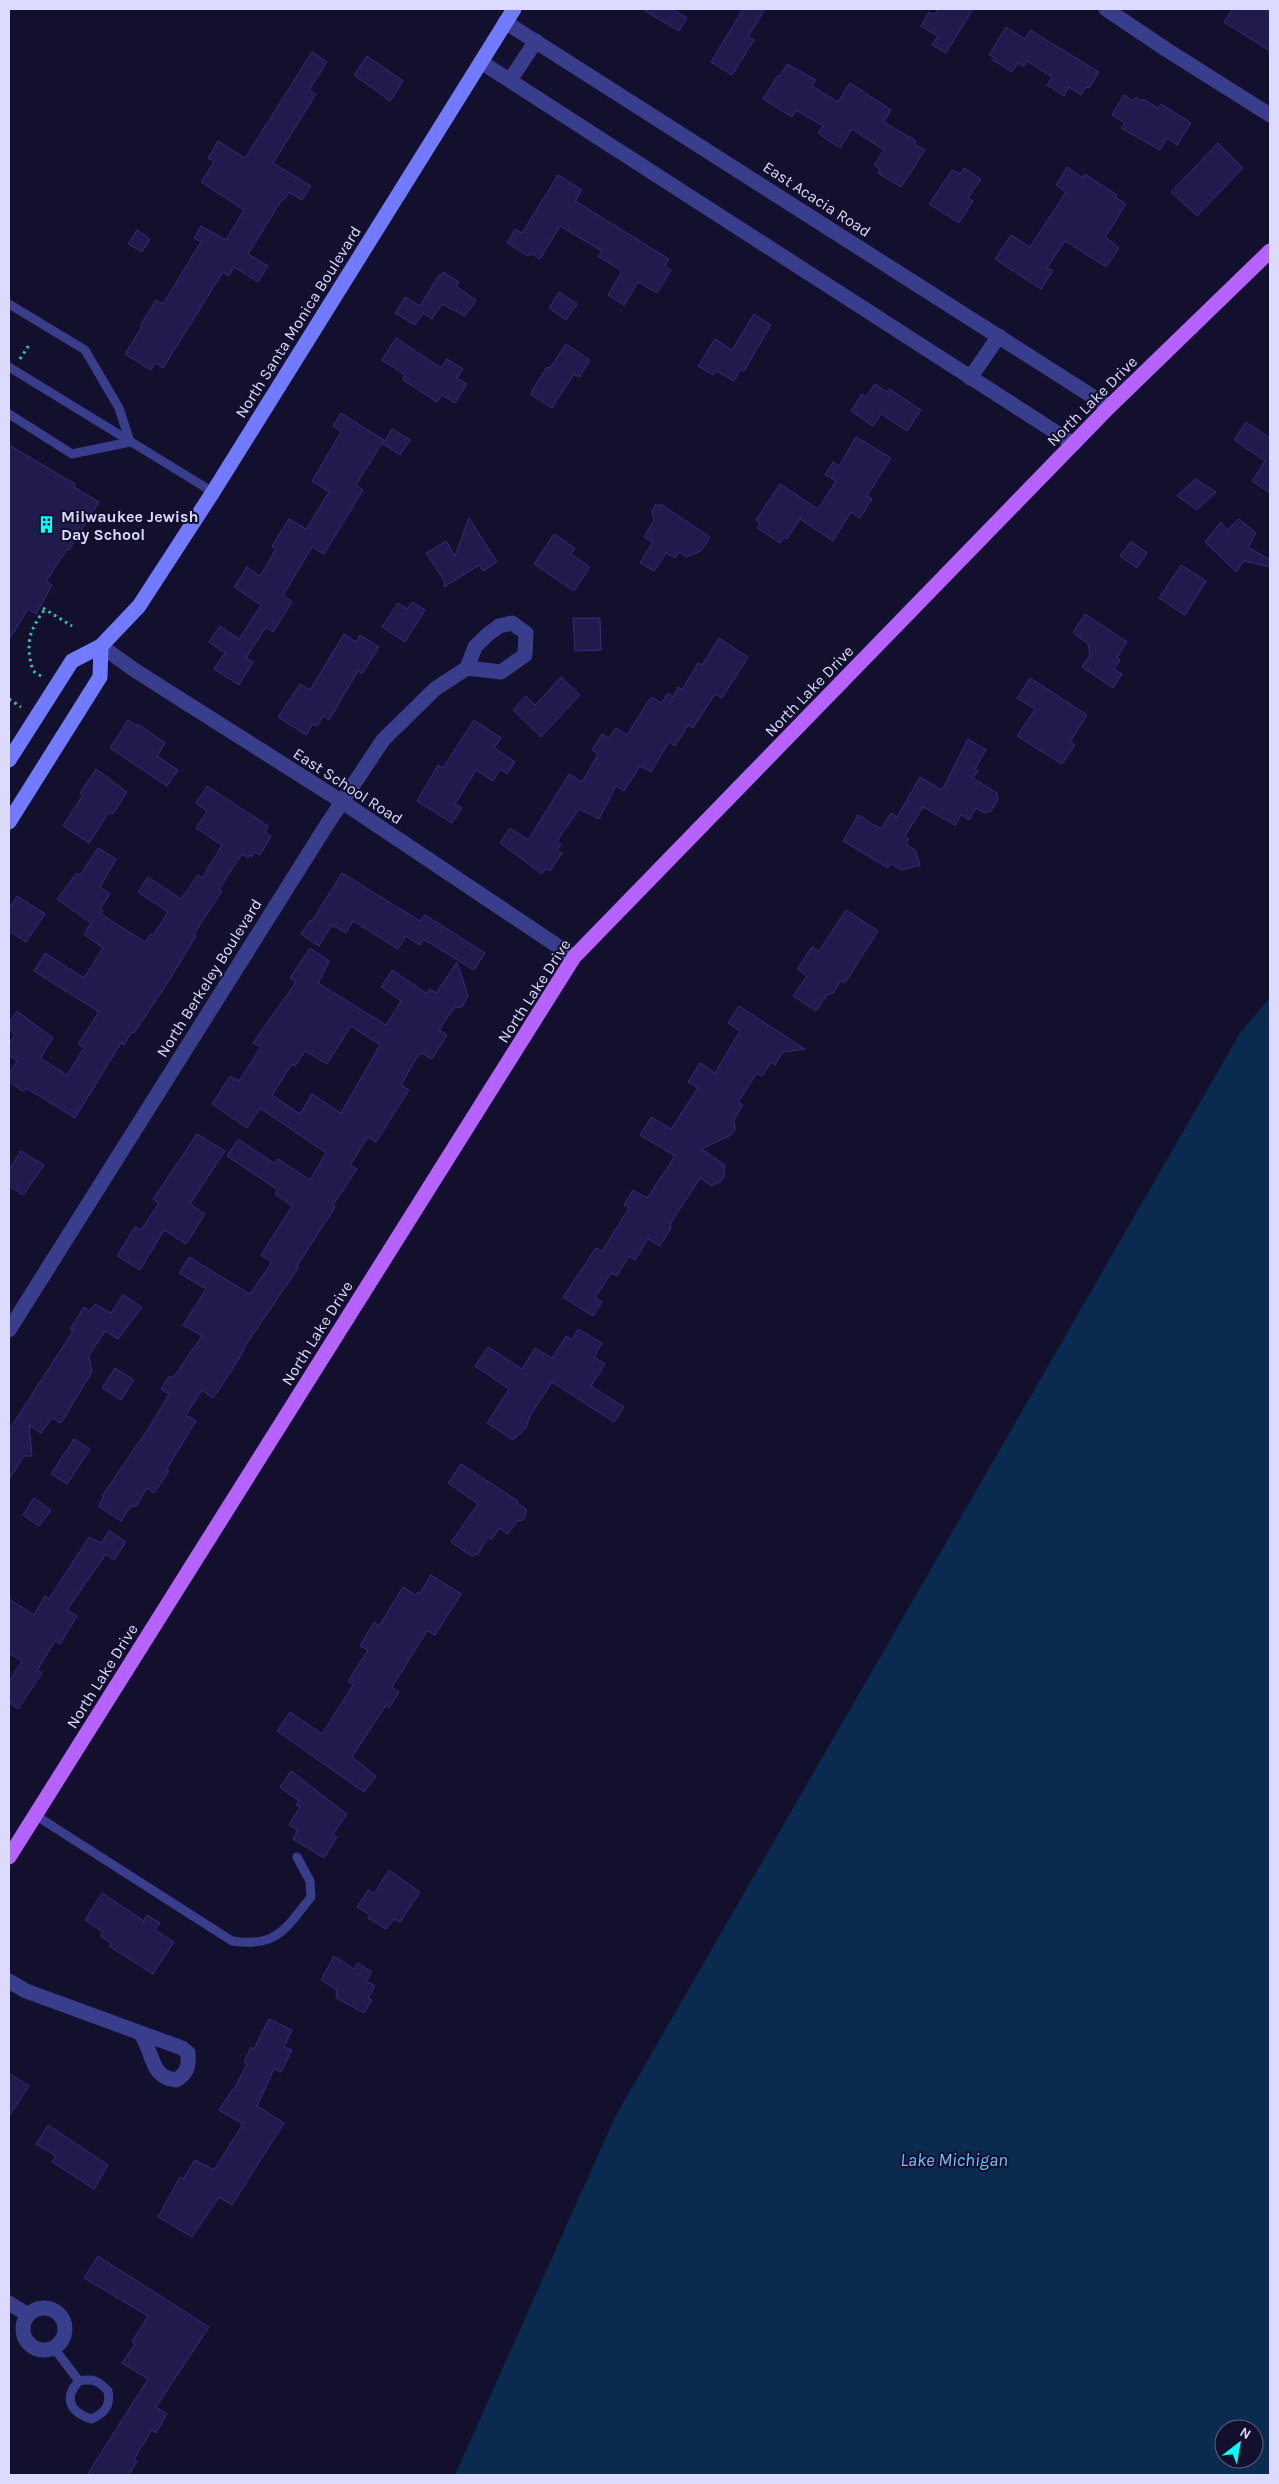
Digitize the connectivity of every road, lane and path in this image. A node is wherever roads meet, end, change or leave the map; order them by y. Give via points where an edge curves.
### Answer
1 (1106, 9) edge
2 (510, 15) edge
3 (536, 41) junction
4 (481, 62) junction
5 (510, 80) junction
6 (1270, 115) edge
7 (1270, 251) edge
8 (9, 304) edge
9 (999, 336) junction
10 (9, 367) edge
11 (970, 378) junction
12 (1109, 407) junction
13 (9, 414) edge
14 (130, 442) junction
15 (1074, 444) junction
16 (213, 492) junction
17 (72, 626) dead end
18 (101, 646) junction
19 (467, 668) dead end
20 (41, 676) dead end
21 (9, 699) edge
22 (21, 707) dead end
23 (9, 760) edge
24 (341, 801) junction
25 (9, 822) edge
26 (574, 958) junction
27 (9, 1330) edge
28 (35, 1815) junction
29 (9, 1857) edge
30 (297, 1857) dead end
31 (9, 1982) edge
32 (142, 2034) dead end
33 (9, 2303) edge
34 (28, 2315) junction
35 (54, 2348) junction
36 (79, 2381) junction

1 - 6 street
2 - 3 street, East Acacia Road
2 - 4 street, North Santa Monica Boulevard
3 - 5 street
3 - 9 street, East Acacia Road
4 - 5 street
4 - 16 street, North Santa Monica Boulevard
5 - 11 street
7 - 12 main road, North Lake Drive
8 - 14 lane via 85,350 118,408
9 - 11 street
9 - 12 street, East Acacia Road
10 - 14 lane
11 - 15 street
12 - 15 main road, North Lake Drive
13 - 14 lane via 72,454
14 - 16 lane
15 - 26 main road, North Lake Drive
16 - 18 street, North Santa Monica Boulevard via 139,606
17 - 20 path via 44,608 36,618 28,650 33,671
18 - 23 street, North Santa Monica Boulevard via 72,661
18 - 24 street, East School Road
18 - 25 street via 100,677
19 - 24 street, North Berkeley Boulevard via 435,689 383,740
21 - 22 path
24 - 26 street, East School Road
24 - 27 street, North Berkeley Boulevard
26 - 28 main road, North Lake Drive
28 - 29 main road, North Lake Drive
28 - 30 lane via 232,1941 252,1944 282,1933 311,1897 310,1881
31 - 32 street
33 - 34 street
34 - 35 street via 23,2328 26,2341 37,2350
34 - 35 street via 41,2308 54,2310 60,2315 65,2335
35 - 36 lane
36 - 36 lane via 71,2396 74,2411 90,2419 101,2415 107,2407 108,2391 100,2382 90,2379

